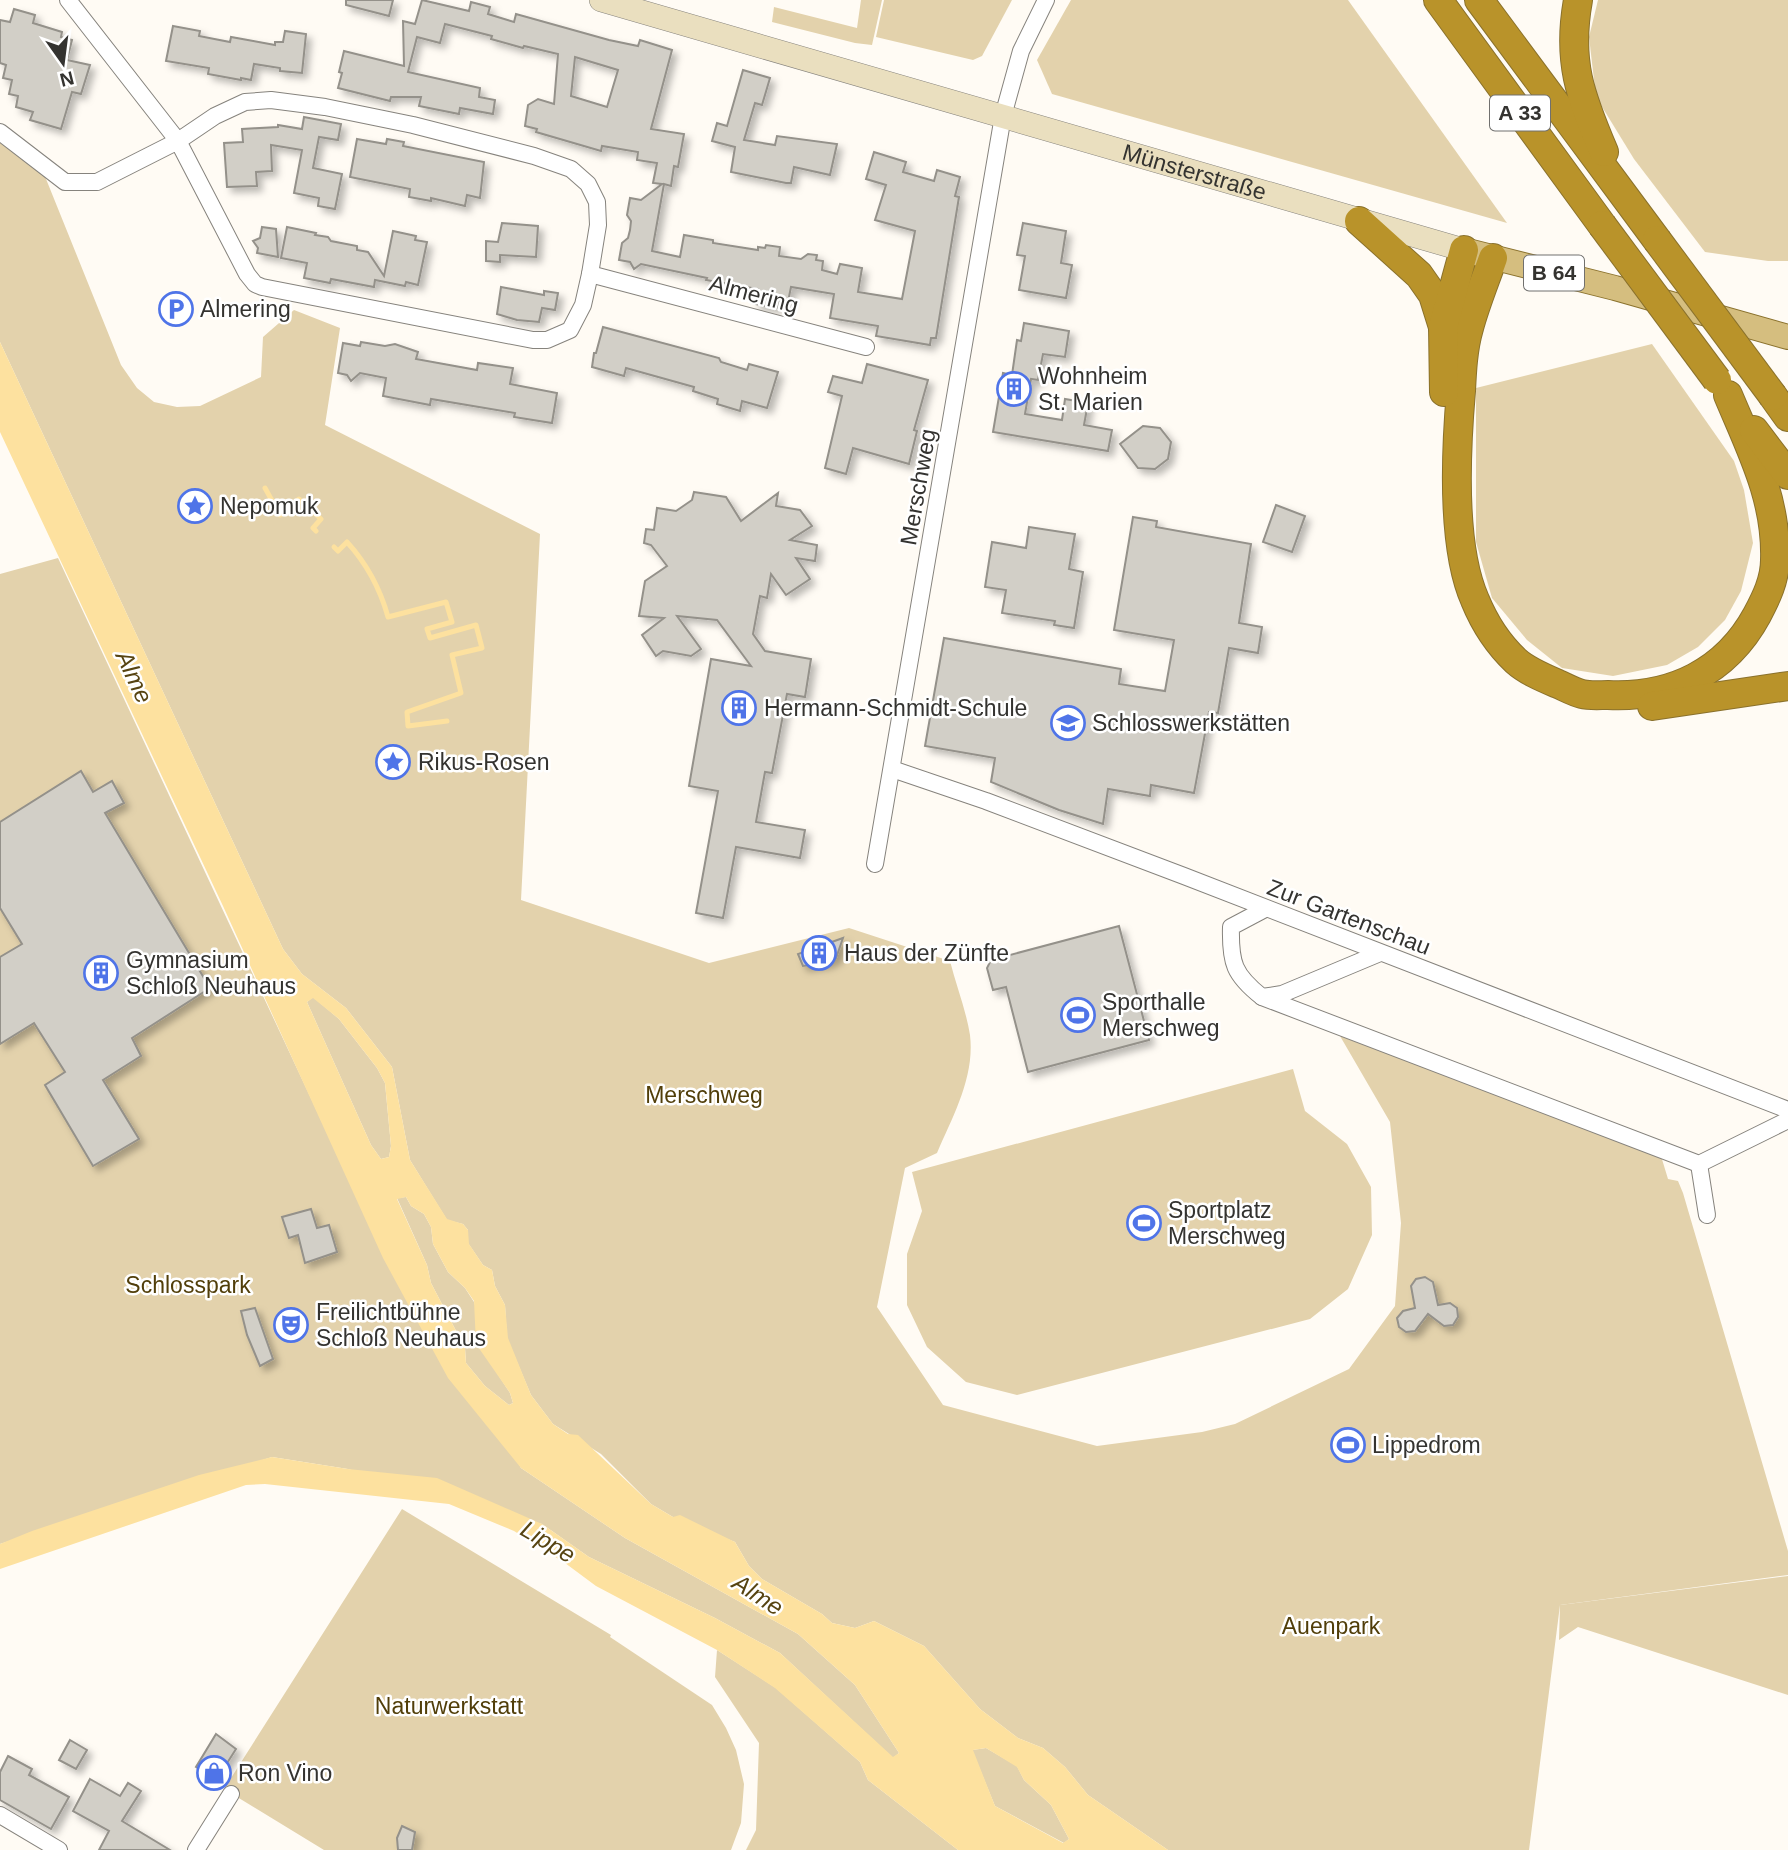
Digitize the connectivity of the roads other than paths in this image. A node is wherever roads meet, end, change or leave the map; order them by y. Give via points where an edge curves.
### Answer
1 (68, 0) edge
2 (601, 0) edge
3 (1046, 0) edge
4 (1438, 0) edge
5 (1479, 0) edge
6 (1578, 0) edge
7 (1003, 116) junction
8 (0, 132) edge
9 (178, 141) junction
10 (1617, 183) junction
11 (1359, 221) junction
12 (1464, 250) junction
13 (1493, 258) junction
14 (590, 274) junction
15 (1443, 327) junction
16 (1788, 337) edge
17 (866, 347) dead end
18 (1722, 387) junction
19 (1780, 406) edge
20 (1788, 475) edge
21 (1788, 686) edge
22 (892, 769) junction
23 (875, 864) dead end
24 (1265, 909) junction
25 (1380, 953) junction
26 (1262, 997) junction
27 (1788, 1110) edge
28 (1788, 1120) edge
29 (1699, 1164) junction
30 (1707, 1215) dead end
31 (231, 1794) dead end
32 (0, 1815) edge
33 (59, 1850) edge
34 (196, 1850) edge

1 - 9 street
2 - 7 main road, Münsterstraße
3 - 7 street, Merschweg via 1021,51
4 - 18 highway, A 33, bridge
5 - 10 highway, A 33
6 - 10 highway via 1573,61 1583,106
7 - 11 main road, Münsterstraße
7 - 22 street, Merschweg
8 - 9 street via 65,182 97,182
9 - 14 street via 215,116 259,99 388,120 534,156 571,169 592,191 598,214
9 - 14 street via 247,274 262,287 547,340 562,335 576,321
10 - 19 highway, A 33, bridge
11 - 12 main road, Münsterstraße
11 - 15 highway via 1419,275 1433,295
12 - 13 main road, Münsterstraße
12 - 15 highway
13 - 16 main road, Münsterstraße / B 64
13 - 18 highway via 1464,354 1456,446 1460,534 1474,599 1493,634 1527,668 1583,694 1629,696 1673,689 1736,647 1768,596 1776,563 1768,492
14 - 17 street, Almering
15 - 21 highway via 1450,534 1466,602 1484,637 1511,667 1576,702 1630,708
18 - 20 highway, A 33
22 - 23 street, Merschweg
22 - 24 street, Zur Gartenschau
24 - 25 street, Zur Gartenschau
24 - 26 street via 1231,928 1230,952 1241,980
25 - 26 street via 1282,994
25 - 27 street, Zur Gartenschau
26 - 29 street
28 - 29 street
29 - 30 street
31 - 34 street
32 - 33 street

